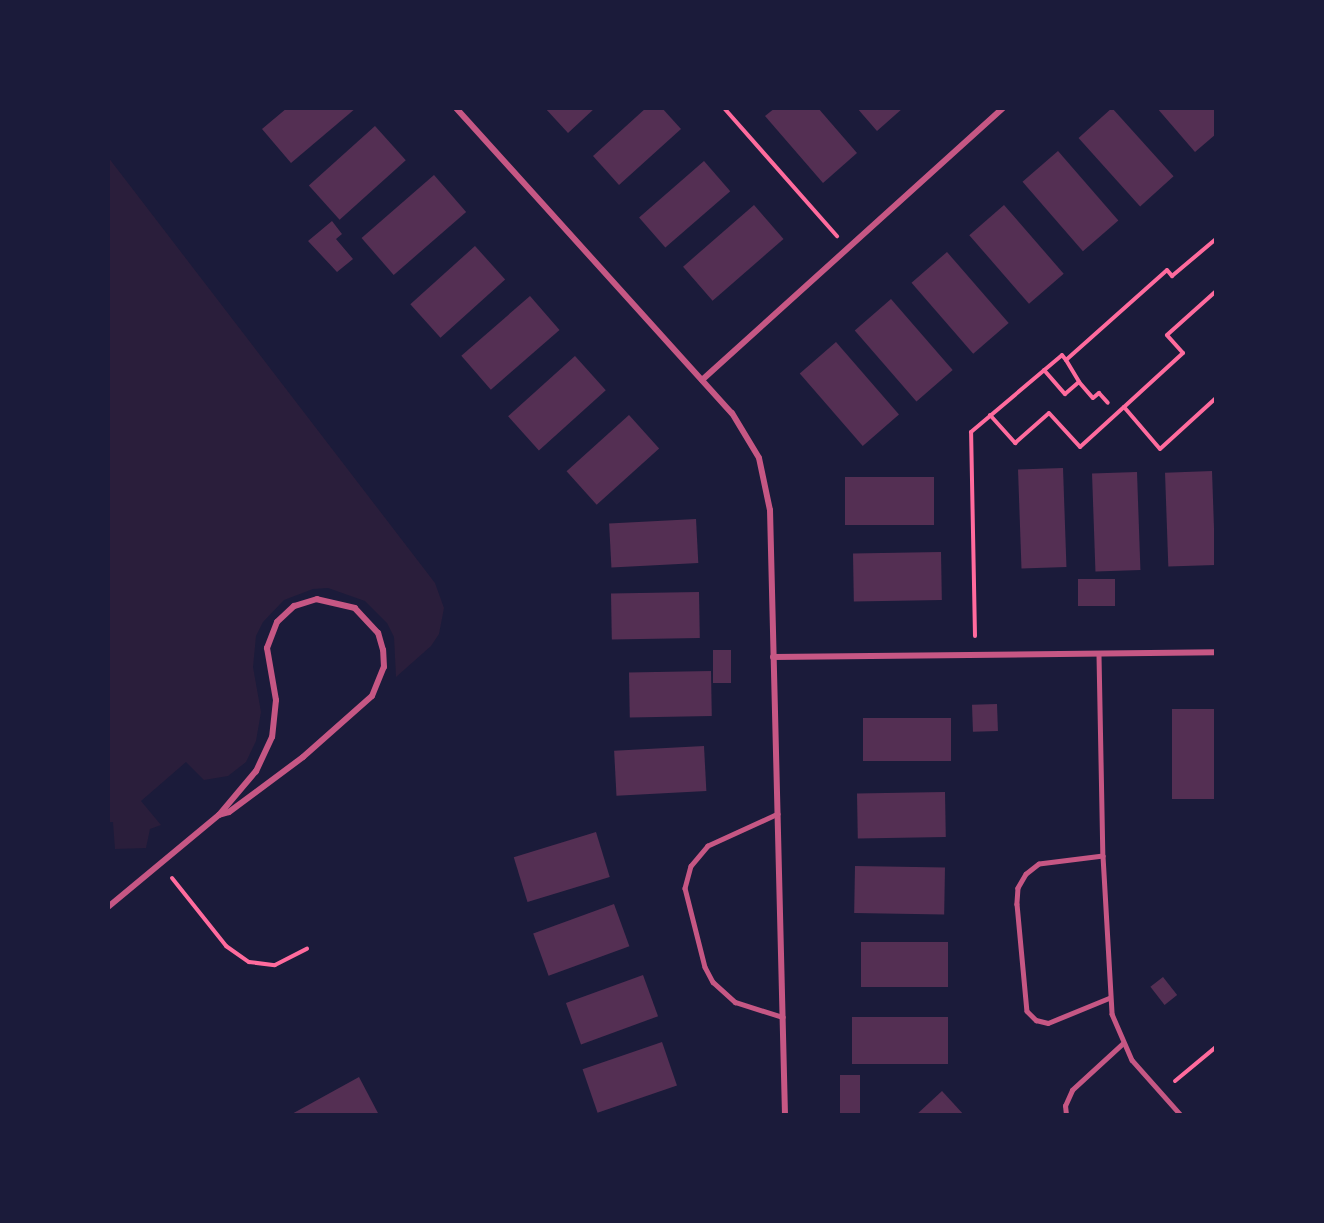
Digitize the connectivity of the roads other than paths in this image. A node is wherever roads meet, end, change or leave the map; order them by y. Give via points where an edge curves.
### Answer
1 (456, 108) edge
2 (1003, 108) edge
3 (702, 380) junction
4 (1216, 652) edge
5 (1099, 655) junction
6 (773, 657) junction
7 (780, 813) junction
8 (219, 815) junction
9 (1103, 856) junction
10 (108, 907) edge
11 (1109, 998) junction
12 (783, 1017) junction
13 (1122, 1044) junction
14 (785, 1115) edge
15 (1066, 1115) edge
16 (1181, 1115) edge

1 - 3 street
2 - 3 street
3 - 6 street via 747,435 766,484
4 - 5 street
5 - 6 street
5 - 9 lane
6 - 7 street
7 - 12 street
7 - 12 lane via 708,846 691,866 685,888 705,967 713,981 735,1002
8 - 8 street via 229,812 303,757 372,696 384,667 383,650 378,633 356,608 317,599 294,606 277,622 267,648 276,700 272,737 256,771
8 - 10 street
9 - 11 lane
9 - 11 lane via 1039,864 1026,874 1018,888 1017,904 1027,1011 1036,1020 1048,1023
11 - 13 lane
12 - 14 street
13 - 15 lane via 1072,1090 1065,1106
13 - 16 lane

